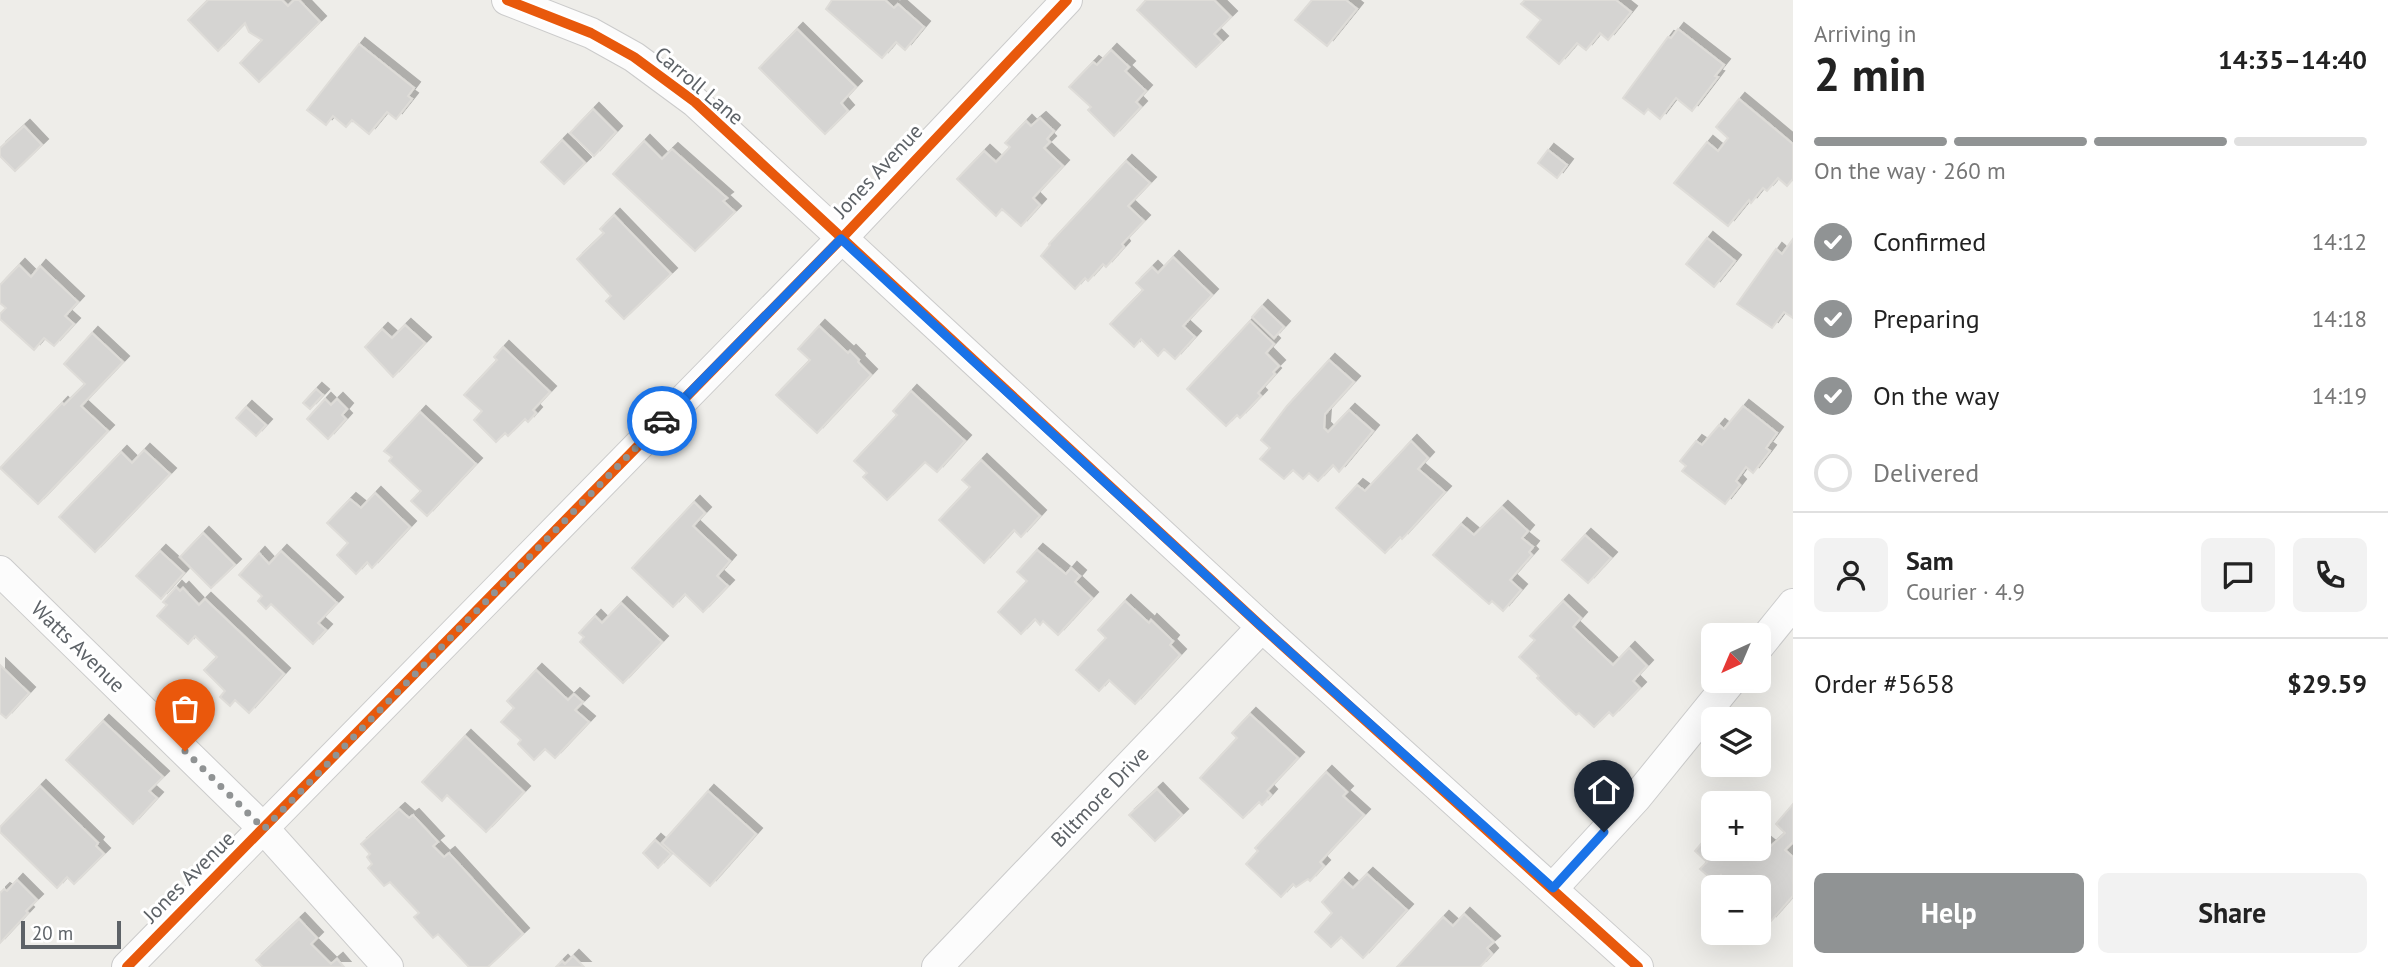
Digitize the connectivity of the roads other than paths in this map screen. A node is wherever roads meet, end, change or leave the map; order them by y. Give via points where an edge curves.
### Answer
1 (507, 0) edge
2 (1067, 0) edge
3 (841, 239) junction
4 (0, 571) edge
5 (1793, 604) edge
6 (1262, 627) junction
7 (1771, 631) edge
8 (1721, 693) edge
9 (264, 829) junction
10 (1553, 888) junction
11 (127, 967) edge
12 (388, 967) edge
13 (937, 967) edge
14 (1638, 967) edge

1 - 3 street, Carroll Lane via 591,33 634,57 695,102
2 - 3 street, Jones Avenue
3 - 6 street, Carroll Lane
3 - 9 street, Jones Avenue
4 - 9 street, Watts Avenue
5 - 7 street
6 - 10 street, Carroll Lane
6 - 13 street, Biltmore Drive
8 - 10 street
9 - 11 street, Jones Avenue
9 - 12 street, Watts Avenue
10 - 14 street, Carroll Lane

